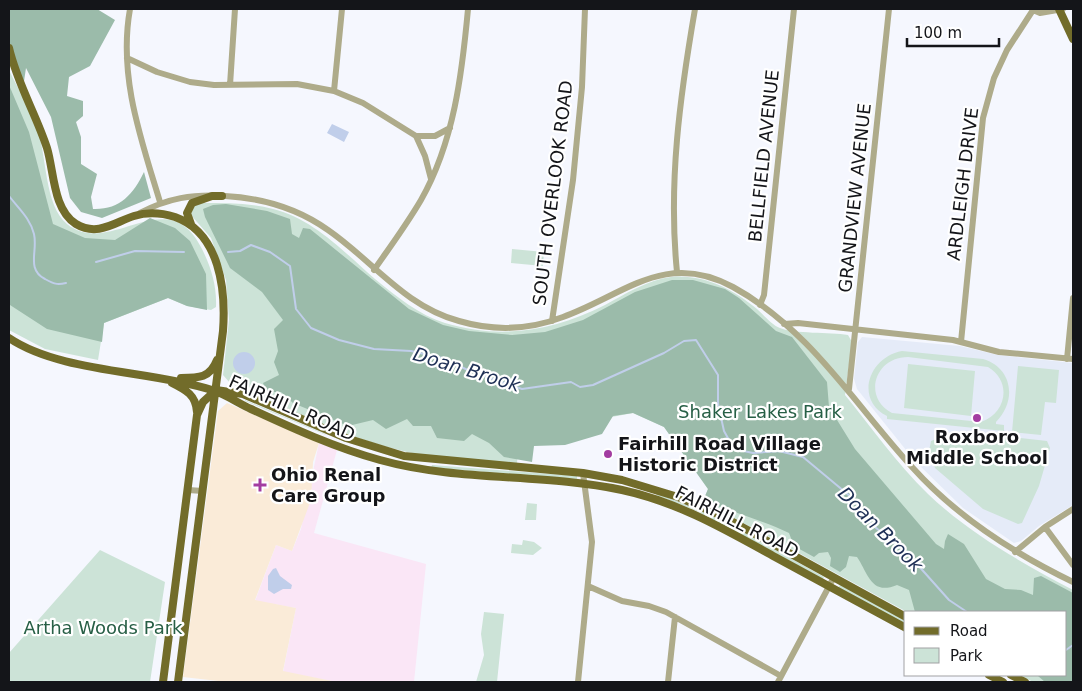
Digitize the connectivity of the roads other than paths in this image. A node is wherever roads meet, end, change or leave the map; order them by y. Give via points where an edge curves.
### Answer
1 (130, 9) edge
2 (235, 9) edge
3 (342, 9) edge
4 (468, 9) edge
5 (585, 9) edge
6 (695, 9) edge
7 (794, 9) edge
8 (887, 9) edge
9 (1061, 9) edge
10 (1033, 10) edge
11 (1073, 39) edge
12 (9, 48) edge
13 (127, 58) junction
14 (230, 85) junction
15 (334, 92) junction
16 (450, 127) junction
17 (416, 136) junction
18 (431, 179) junction
19 (222, 196) junction
20 (160, 202) junction
21 (134, 216) junction
22 (191, 224) junction
23 (374, 270) junction
24 (677, 272) junction
25 (1073, 298) edge
26 (760, 305) junction
27 (552, 321) junction
28 (784, 324) junction
29 (856, 331) junction
30 (9, 338) edge
31 (961, 342) junction
32 (220, 353) junction
33 (1070, 359) edge
34 (164, 379) junction
35 (849, 389) junction
36 (215, 390) junction
37 (197, 415) junction
38 (331, 431) junction
39 (351, 440) junction
40 (327, 441) junction
41 (348, 449) junction
42 (428, 460) junction
43 (426, 470) junction
44 (583, 473) junction
45 (584, 483) junction
46 (653, 488) junction
47 (188, 490) junction
48 (202, 491) junction
49 (651, 498) junction
50 (1073, 509) edge
51 (1045, 527) junction
52 (1015, 552) junction
53 (1073, 565) edge
54 (834, 577) junction
55 (1073, 582) edge
56 (588, 586) junction
57 (829, 586) junction
58 (904, 616) edge
59 (675, 617) junction
60 (904, 627) edge
61 (170, 630) junction
62 (185, 632) junction
63 (991, 676) edge
64 (1013, 676) edge
65 (779, 679) edge
66 (164, 682) edge
67 (178, 682) edge
68 (578, 682) edge
69 (668, 682) edge
70 (1003, 682) edge
71 (1025, 682) edge

1 - 13 street via 126,33
2 - 14 street
3 - 15 street
4 - 16 street via 464,62
5 - 27 street, SOUTH OVERLOOK ROAD via 573,180
6 - 24 street via 676,143 674,211
7 - 26 street, BELLFIELD AVENUE via 764,295
8 - 29 street, GRANDVIEW AVENUE
9 - 10 street, ARDLEIGH DRIVE via 1040,13
9 - 11 main road
10 - 31 street, ARDLEIGH DRIVE via 1007,50 994,78 983,118
12 - 21 main road via 47,149 60,202 66,213 77,225 97,229 114,226
13 - 14 street via 190,82
13 - 20 street via 134,117
14 - 15 street via 297,84
15 - 17 street via 363,103
16 - 17 street via 435,136
16 - 18 street
17 - 18 street
18 - 23 street via 408,222
19 - 20 street via 179,197
19 - 22 main road via 192,203 188,213
19 - 23 street via 259,200 297,212 329,231
20 - 21 street
21 - 22 main road via 168,215
22 - 32 main road via 209,246 218,268 224,312
23 - 27 street via 412,300 454,320 506,328
24 - 26 street via 718,279
24 - 27 street via 638,281 582,310
25 - 33 street
26 - 28 street
28 - 29 street
28 - 35 street
29 - 31 street
29 - 35 street, GRANDVIEW AVENUE
30 - 34 main road via 53,358
31 - 33 street via 999,352
32 - 34 main road via 214,367 204,377
32 - 36 main road
34 - 36 main road
34 - 37 main road via 193,397
35 - 52 street via 909,465 931,487 978,527
36 - 37 main road via 203,402
36 - 38 main road, FAIRHILL ROAD via 243,394
36 - 40 main road, FAIRHILL ROAD via 250,409
36 - 48 main road
37 - 47 main road
38 - 39 main road, FAIRHILL ROAD
38 - 40 main road
39 - 41 main road
39 - 42 main road, FAIRHILL ROAD
40 - 41 main road, FAIRHILL ROAD
41 - 43 main road, FAIRHILL ROAD via 399,466
42 - 43 main road
42 - 44 main road, FAIRHILL ROAD
43 - 45 main road, FAIRHILL ROAD
44 - 45 street
44 - 46 main road, FAIRHILL ROAD
45 - 49 main road, FAIRHILL ROAD
45 - 56 street via 592,533
46 - 49 main road
46 - 54 main road, FAIRHILL ROAD via 701,506
47 - 48 street
47 - 61 main road
48 - 62 main road
49 - 57 main road, FAIRHILL ROAD via 700,516
50 - 51 street
51 - 52 street
51 - 53 street
52 - 55 street
54 - 57 street
54 - 58 main road, FAIRHILL ROAD
56 - 59 street via 622,601 649,606
56 - 68 street
57 - 60 main road, FAIRHILL ROAD
57 - 65 street
59 - 65 street
59 - 69 street
61 - 62 street
61 - 66 main road
62 - 67 main road
63 - 70 main road
64 - 71 main road

